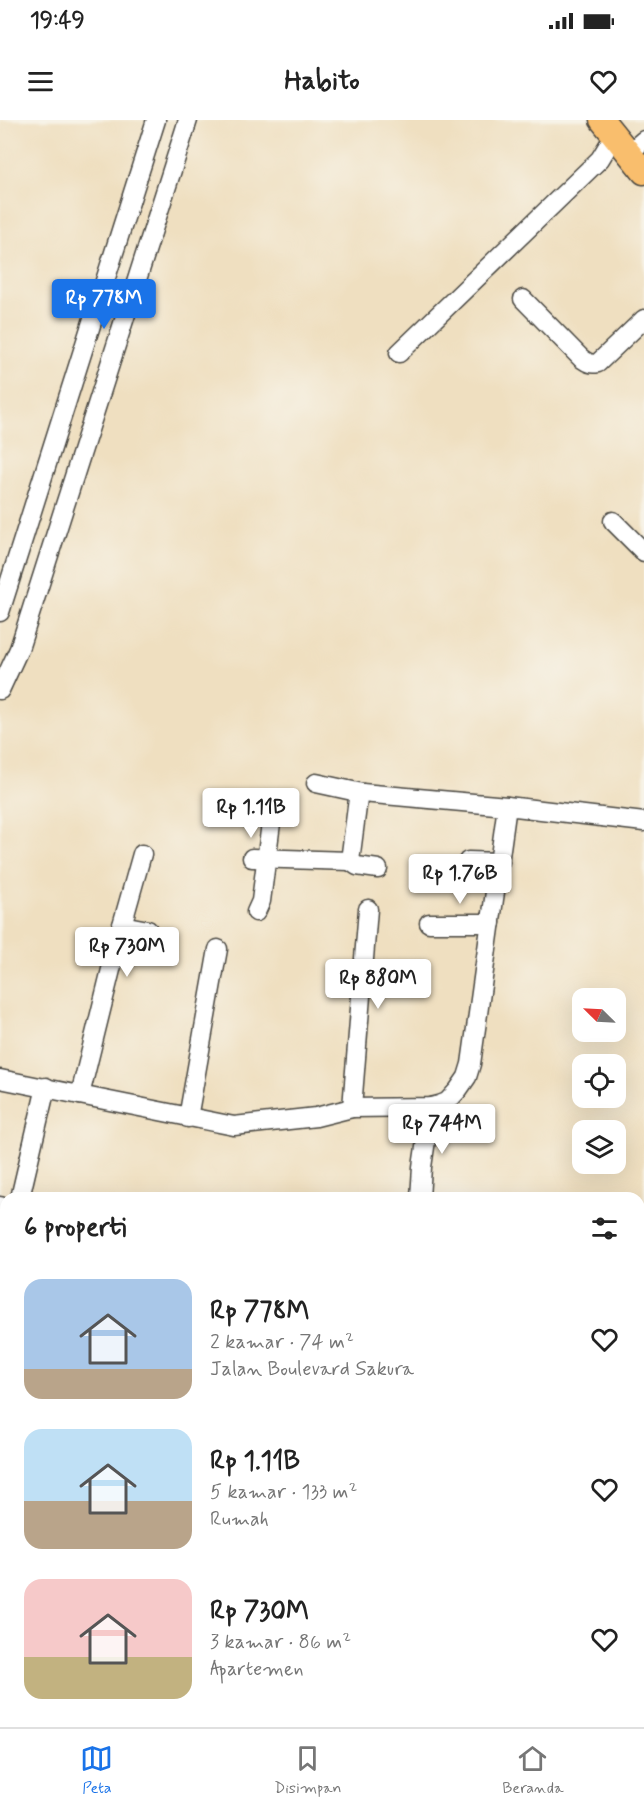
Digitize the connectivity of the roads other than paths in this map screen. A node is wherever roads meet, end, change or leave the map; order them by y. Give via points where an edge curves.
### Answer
1 (156, 120) edge
2 (188, 120) edge
3 (622, 137) edge
4 (644, 172) edge
5 (523, 299) dead end
6 (96, 308) junction
7 (124, 318) junction
8 (644, 319) edge
9 (399, 353) dead end
10 (613, 521) dead end
11 (644, 552) edge
12 (0, 612) edge
13 (0, 690) edge
14 (316, 783) dead end
15 (362, 793) junction
16 (507, 806) junction
17 (644, 822) edge
18 (271, 823) dead end
19 (142, 854) dead end
20 (260, 859) junction
21 (350, 861) junction
22 (468, 861) dead end
23 (500, 862) junction
24 (378, 869) dead end
25 (368, 909) dead end
26 (256, 912) dead end
27 (429, 923) dead end
28 (491, 923) junction
29 (122, 925) junction
30 (148, 930) dead end
31 (218, 949) dead end
32 (0, 1079) edge
33 (45, 1087) junction
34 (80, 1095) junction
35 (431, 1107) junction
36 (352, 1108) junction
37 (188, 1118) junction
38 (21, 1192) edge
39 (420, 1192) edge

1 - 6 street
2 - 7 street
3 - 4 main road
3 - 9 street
5 - 8 street via 581,358 593,364
6 - 7 street
6 - 12 street
7 - 13 street via 20,649
10 - 11 street
14 - 15 street
15 - 16 street
15 - 21 street
16 - 17 street
16 - 23 street
18 - 20 street
19 - 29 street
20 - 21 street
20 - 26 street via 261,901
21 - 24 street
22 - 23 street
23 - 28 street
25 - 36 street
27 - 28 street
28 - 35 street via 467,1077 447,1102
29 - 30 street
29 - 34 street
31 - 37 street
32 - 33 street
33 - 34 street
33 - 38 street
34 - 37 street
35 - 36 street
35 - 39 street
36 - 37 street via 316,1117 234,1126

